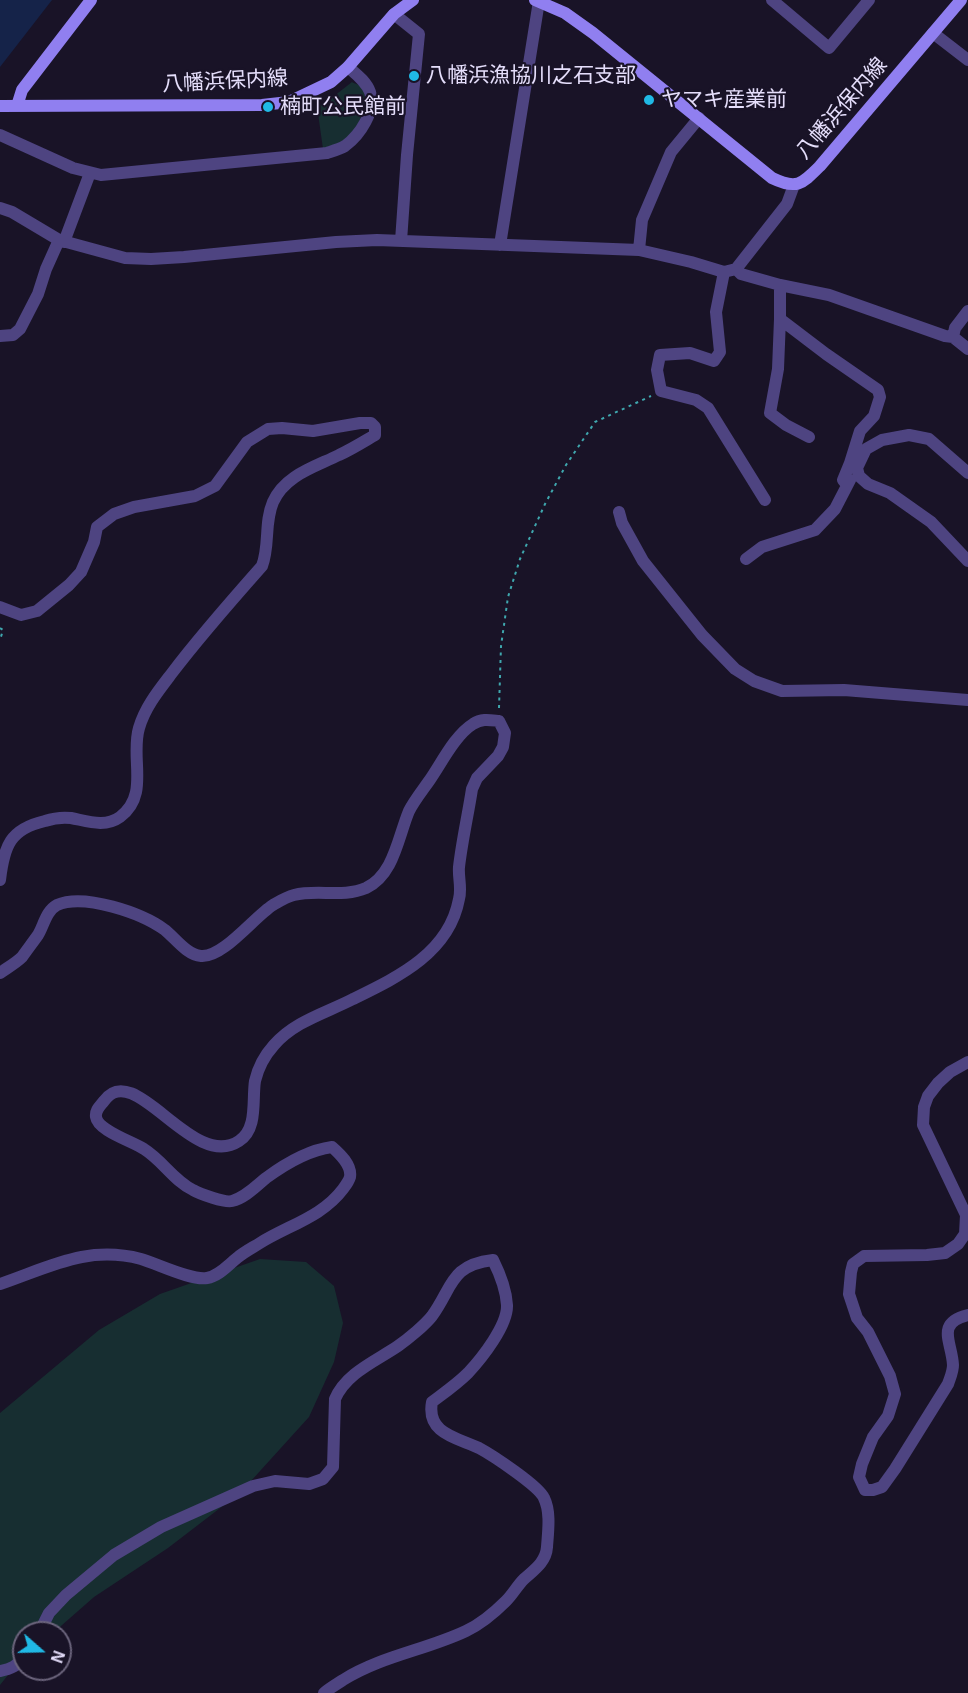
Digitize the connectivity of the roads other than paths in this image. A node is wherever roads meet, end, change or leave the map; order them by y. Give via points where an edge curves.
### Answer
1 (92, 0) edge
2 (413, 0) edge
3 (537, 0) edge
4 (772, 0) edge
5 (869, 0) edge
6 (961, 0) edge
7 (394, 14) junction
8 (933, 33) junction
9 (968, 60) edge
10 (348, 67) junction
11 (0, 106) edge
12 (16, 106) junction
13 (699, 118) junction
14 (0, 135) edge
15 (90, 173) junction
16 (794, 185) junction
17 (0, 208) edge
18 (62, 241) junction
19 (401, 241) junction
20 (500, 245) junction
21 (639, 250) junction
22 (730, 270) junction
23 (780, 285) junction
24 (968, 311) edge
25 (780, 319) junction
26 (0, 336) edge
27 (953, 337) junction
28 (968, 349) edge
29 (809, 437) dead end
30 (968, 473) edge
31 (859, 476) junction
32 (847, 485) junction
33 (765, 500) dead end
34 (619, 512) dead end
35 (746, 559) dead end
36 (968, 561) edge
37 (0, 607) edge
38 (968, 700) edge
39 (0, 880) edge
40 (0, 973) edge
41 (968, 1062) edge
42 (0, 1284) edge
43 (968, 1315) edge
44 (45, 1621) edge
45 (324, 1693) edge

1 - 12 main road via 22,90
2 - 7 main road, 八幡浜保内線
3 - 13 main road, 八幡浜保内線 via 565,13 593,33
3 - 20 street
4 - 5 street via 829,48
6 - 8 main road, 八幡浜保内線
7 - 10 main road, 八幡浜保内線
7 - 19 street via 419,34
8 - 9 street
8 - 16 main road, 八幡浜保内線 via 820,166 806,181
10 - 12 main road, 八幡浜保内線 via 331,82 289,102
10 - 15 street via 370,93 370,106 366,122 344,147 327,153
11 - 12 main road, 八幡浜保内線
13 - 16 main road, 八幡浜保内線 via 772,178
13 - 21 street via 671,152 642,220
14 - 15 street
15 - 18 street
16 - 22 street via 787,204
17 - 18 street
18 - 19 street via 125,258 151,259 336,242
18 - 26 street via 20,329 13,335
19 - 20 street
20 - 21 street
21 - 22 street
22 - 23 street
22 - 33 street via 716,312 720,352 714,361 690,353 660,355 657,370 661,391 696,400 708,408
23 - 25 street
23 - 27 street via 829,295
24 - 27 street
25 - 29 street via 778,369 770,413
25 - 32 street via 878,390 880,397 874,416 860,431 843,480
27 - 28 street
30 - 31 street via 929,439 909,435 882,440 866,449 857,468
31 - 32 street
31 - 36 street via 931,522
32 - 35 street via 835,509 815,530 762,547
34 - 38 street via 643,561 665,589 735,669 754,681 782,691 844,690
37 - 39 street via 21,615 37,612 81,572 97,527 114,514 134,507 195,496 215,486 247,442 268,429 313,431 360,423 375,427 375,435 299,474 273,501 262,566 194,644 153,698 139,728 137,790 132,804 119,818 107,822 56,818 29,825 10,841
40 - 42 street via 20,959 46,915 55,906 71,901 142,916 194,955 203,957 219,952 285,898 364,888 379,880 388,867 410,809 468,727 486,719 499,721 506,733 498,756 472,789 459,869 459,898 441,939 404,973 311,1017 275,1043 255,1079 252,1120 239,1142 214,1146 197,1141 132,1093 117,1091 108,1095 96,1112 96,1120 103,1128 158,1158 177,1180 194,1191 227,1202 245,1195 290,1162 332,1147 350,1171 350,1179 334,1200 208,1278 140,1259 92,1254
41 - 43 street via 950,1072 928,1096 923,1125 966,1215 965,1234 945,1253 864,1256 853,1264 851,1272 849,1294 857,1318 890,1376 895,1394 888,1416 873,1437 862,1464 859,1477 865,1490 882,1487 948,1384 953,1369 947,1332 950,1323
44 - 45 street via 66,1595 114,1555 161,1527 253,1486 275,1481 309,1484 323,1479 333,1467 338,1392 432,1317 450,1284 465,1268 493,1260 502,1277 507,1306 504,1323 469,1372 432,1402 430,1410 444,1433 480,1449 535,1486 549,1512 547,1551 543,1561 481,1623 431,1646 380,1662

